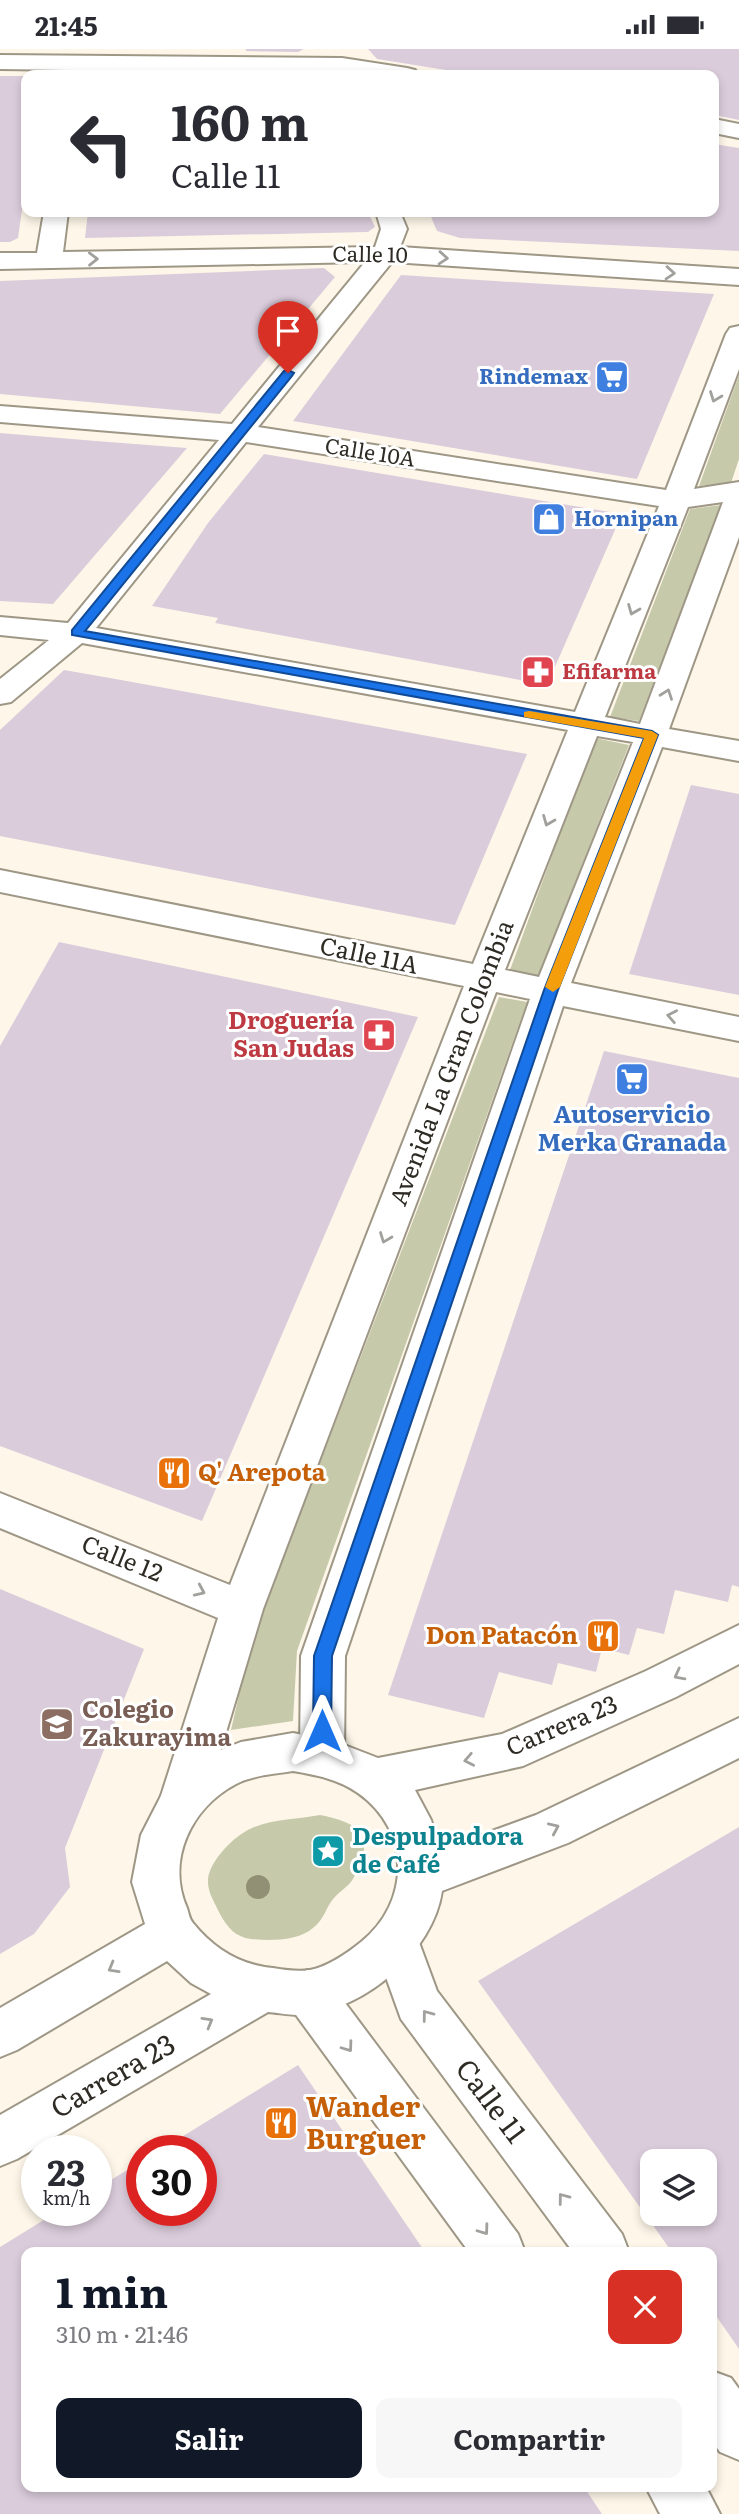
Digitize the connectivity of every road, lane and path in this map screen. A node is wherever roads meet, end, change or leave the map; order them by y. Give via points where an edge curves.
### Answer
1 (0, 62) edge
2 (76, 62) edge
3 (342, 63) edge
4 (380, 70) edge
5 (719, 127) edge
6 (739, 131) edge
7 (55, 217) edge
8 (390, 217) edge
9 (384, 254) junction
10 (50, 260) junction
11 (0, 261) edge
12 (739, 278) edge
13 (739, 334) edge
14 (0, 414) edge
15 (240, 433) junction
16 (739, 491) edge
17 (739, 498) edge
18 (677, 501) junction
19 (0, 627) edge
20 (76, 633) junction
21 (0, 695) edge
22 (587, 725) junction
23 (652, 735) junction
24 (739, 751) edge
25 (3, 887) edge
26 (484, 979) junction
27 (551, 990) junction
28 (739, 1028) edge
29 (0, 1510) edge
30 (242, 1609) junction
31 (739, 1643) edge
32 (739, 1737) edge
33 (322, 1756) junction
34 (374, 1779) junction
35 (183, 1799) junction
36 (421, 1878) junction
37 (172, 1933) junction
38 (396, 1941) junction
39 (285, 1991) junction
40 (0, 2034) edge
41 (0, 2141) edge
42 (496, 2247) edge
43 (600, 2247) edge
44 (717, 2404) edge
45 (739, 2433) edge
46 (677, 2492) edge
47 (693, 2514) edge

1 - 2 street
2 - 3 street
3 - 4 street
5 - 6 street
7 - 10 street
8 - 9 street via 394,229
10 -> 9 street, Calle 10
9 -> 12 street, Calle 10
9 - 15 street
10 - 11 street, Calle 10
13 -> 18 street, Avenida La Gran Colombia
14 - 15 street, Calle 10A
15 - 18 street, Calle 10A
15 - 20 street
16 - 18 street, Calle 10A
23 -> 17 street
18 -> 22 street, Avenida La Gran Colombia
19 - 20 street
20 - 21 street
20 - 22 street
22 - 23 street
22 -> 26 street, Avenida La Gran Colombia
23 - 24 street
23 - 27 street
25 - 26 street, Calle 11A
26 - 27 street, Calle 11A
26 -> 30 street, Avenida La Gran Colombia
28 -> 27 street, Calle 11A
27 - 33 street via 323,1656
29 -> 30 street, Calle 12
30 - 35 street, Avenida La Gran Colombia
31 -> 34 street, Carrera 23 via 661,1684 507,1752
36 -> 32 street via 552,1829
33 - 34 street, Carrera 23
33 - 35 street, Carrera 23 via 293,1752 252,1758 213,1773
34 - 36 street, Carrera 23 via 400,1805 416,1836
35 - 37 street via 162,1833 155,1884
36 - 38 street, Carrera 23 via 416,1907
37 - 39 street via 194,1959 226,1979
37 -> 40 street
38 - 39 street, Carrera 23 via 365,1969
43 -> 38 street, Calle 11 via 418,2003
41 -> 39 street, Carrera 23
39 -> 42 street
44 - 45 street
46 - 47 street

